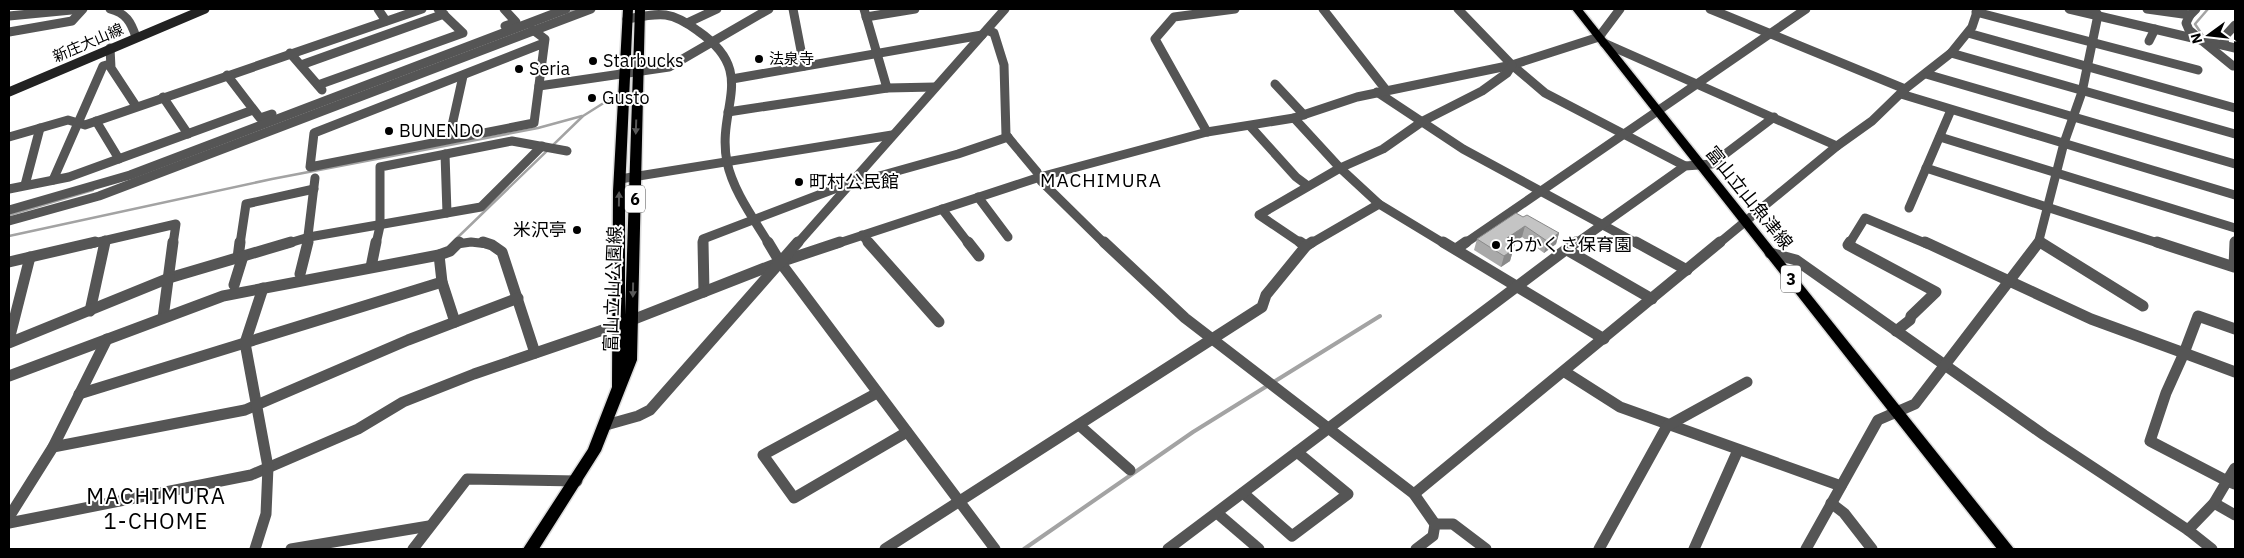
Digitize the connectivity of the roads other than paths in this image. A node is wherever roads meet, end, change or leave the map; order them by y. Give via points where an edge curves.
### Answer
1 (29, 9) edge
2 (82, 9) edge
3 (110, 9) edge
4 (205, 9) edge
5 (378, 9) edge
6 (422, 9) edge
7 (504, 9) edge
8 (566, 9) edge
9 (591, 9) edge
10 (717, 9) edge
11 (769, 9) edge
12 (793, 9) edge
13 (916, 9) edge
14 (1005, 9) edge
15 (1235, 9) edge
16 (1323, 9) edge
17 (1458, 9) edge
18 (1577, 9) edge
19 (1620, 9) edge
20 (1710, 9) edge
21 (1806, 9) edge
22 (2069, 9) edge
23 (2147, 9) edge
24 (1977, 10) edge
25 (441, 12) edge
26 (2096, 12) edge
27 (2193, 12) edge
28 (640, 13) edge
29 (865, 13) edge
30 (627, 14) edge
31 (22, 15) junction
32 (9, 16) edge
33 (386, 21) junction
34 (687, 23) junction
35 (2235, 25) edge
36 (2155, 29) junction
37 (533, 30) junction
38 (9, 32) edge
39 (463, 33) junction
40 (984, 33) junction
41 (1968, 33) junction
42 (1770, 34) junction
43 (136, 38) junction
44 (1601, 40) junction
45 (2201, 40) junction
46 (714, 41) junction
47 (2149, 41) dead end
48 (544, 43) junction
49 (2092, 43) junction
50 (2221, 45) junction
51 (110, 48) junction
52 (2235, 48) edge
53 (290, 53) junction
54 (877, 53) junction
55 (1951, 53) junction
56 (2235, 57) edge
57 (110, 64) junction
58 (301, 65) junction
59 (1512, 65) junction
60 (804, 66) junction
61 (2087, 66) junction
62 (2233, 66) dead end
63 (2198, 70) dead end
64 (638, 72) junction
65 (624, 74) junction
66 (1926, 74) junction
67 (227, 75) junction
68 (463, 76) junction
69 (732, 79) junction
70 (1698, 83) junction
71 (1275, 84) dead end
72 (318, 86) junction
73 (539, 86) junction
74 (936, 87) junction
75 (887, 88) junction
76 (1381, 91) junction
77 (9, 92) edge
78 (1903, 92) junction
79 (2082, 92) junction
80 (163, 97) junction
81 (136, 106) junction
82 (2235, 108) edge
83 (253, 110) junction
84 (1951, 110) junction
85 (1658, 111) junction
86 (728, 112) junction
87 (1304, 115) junction
88 (1774, 117) junction
89 (1294, 118) junction
90 (2073, 118) junction
91 (300, 119) junction
92 (96, 121) junction
93 (1423, 121) junction
94 (78, 123) junction
95 (1250, 126) junction
96 (40, 128) junction
97 (1207, 132) junction
98 (314, 133) junction
99 (188, 134) junction
100 (892, 134) junction
101 (1622, 134) junction
102 (2235, 134) edge
103 (1940, 136) junction
104 (9, 137) edge
105 (1008, 137) junction
106 (449, 139) junction
107 (2064, 143) junction
108 (542, 146) junction
109 (1837, 146) junction
110 (567, 150) dead end
111 (445, 154) junction
112 (118, 159) junction
113 (727, 163) junction
114 (1699, 164) junction
115 (2235, 164) edge
116 (1685, 166) junction
117 (1340, 168) junction
118 (1926, 168) junction
119 (2058, 174) junction
120 (635, 177) junction
121 (1040, 177) junction
122 (316, 178) dead end
123 (620, 179) junction
124 (53, 180) junction
125 (852, 181) junction
126 (25, 186) junction
127 (1308, 186) junction
128 (9, 189) edge
129 (314, 189) junction
130 (1541, 190) junction
131 (2235, 194) edge
132 (978, 198) junction
133 (1379, 204) junction
134 (2048, 206) junction
135 (1909, 208) dead end
136 (942, 209) junction
137 (9, 210) edge
138 (447, 213) junction
139 (755, 218) junction
140 (9, 221) edge
141 (1745, 222) junction
142 (1602, 223) junction
143 (378, 224) junction
144 (2235, 228) edge
145 (862, 235) junction
146 (309, 237) junction
147 (1008, 237) dead end
148 (105, 240) junction
149 (2235, 241) edge
150 (2039, 242) junction
151 (1306, 246) junction
152 (1456, 250) junction
153 (1567, 250) junction
154 (1770, 252) junction
155 (439, 255) junction
156 (979, 256) dead end
157 (30, 257) junction
158 (241, 257) junction
159 (9, 262) edge
160 (780, 262) junction
161 (371, 267) junction
162 (1687, 270) junction
163 (300, 274) dead end
164 (169, 278) junction
165 (2012, 280) junction
166 (442, 282) junction
167 (234, 285) dead end
168 (1518, 287) junction
169 (263, 288) junction
170 (704, 292) junction
171 (518, 298) junction
172 (1652, 299) junction
173 (2143, 306) dead end
174 (90, 311) junction
175 (163, 318) junction
176 (632, 320) junction
177 (456, 322) junction
178 (939, 322) dead end
179 (619, 324) junction
180 (2235, 329) edge
181 (1896, 331) junction
182 (107, 339) junction
183 (1604, 339) junction
184 (1212, 340) junction
185 (9, 342) edge
186 (245, 343) junction
187 (535, 353) junction
188 (2184, 353) junction
189 (1944, 366) junction
190 (1565, 372) junction
191 (2235, 372) edge
192 (9, 376) edge
193 (1747, 382) dead end
194 (618, 388) junction
195 (877, 393) junction
196 (79, 394) junction
197 (257, 405) junction
198 (1897, 414) junction
199 (606, 425) junction
200 (1079, 425) junction
201 (1667, 426) junction
202 (1329, 428) junction
203 (906, 432) junction
204 (53, 447) junction
205 (1738, 450) junction
206 (1297, 452) junction
207 (268, 467) junction
208 (2235, 468) edge
209 (1130, 470) dead end
210 (577, 481) junction
211 (2231, 483) edge
212 (1841, 486) junction
213 (1244, 493) junction
214 (1414, 494) junction
215 (959, 501) junction
216 (1831, 503) junction
217 (2214, 504) junction
218 (1217, 513) junction
219 (2235, 515) edge
220 (9, 517) edge
221 (9, 523) edge
222 (1435, 524) junction
223 (429, 526) junction
224 (2188, 530) junction
225 (255, 549) edge
226 (291, 549) edge
227 (413, 549) edge
228 (531, 549) edge
229 (885, 549) edge
230 (994, 549) edge
231 (1168, 549) edge
232 (1259, 549) edge
233 (1416, 549) edge
234 (1486, 549) edge
235 (1598, 549) edge
236 (1694, 549) edge
237 (1806, 549) edge
238 (1872, 549) edge
239 (2006, 549) edge
240 (2212, 549) edge

1 - 31 street
2 - 31 street
2 - 38 street via 72,21
3 - 43 street via 120,10 130,17
4 - 43 main road, 新庄大山線
5 - 33 street
6 - 33 street
7 - 39 street via 516,22 470,38
8 - 137 street via 130,175
9 - 37 street
10 - 34 street
11 - 46 street
12 - 60 street
13 - 29 street
14 - 40 street
15 - 97 street via 1174,17 1155,39
16 - 76 street
17 - 59 street
18 - 44 main road, 富山立山魚津線 / 3
19 - 44 street
20 - 42 street
21 - 42 street
22 - 26 street
23 - 27 street
24 - 41 street
24 - 49 street
25 - 39 street
25 - 58 street
26 - 36 street
26 - 49 street
27 - 45 street via 2186,24
28 - 30 street
28 - 34 street via 668,14
28 - 64 main road, 富山立山公園線 / 6
29 - 54 street
30 - 65 main road, 富山立山公園線 / 6
31 - 32 street
33 - 53 street
34 - 46 street
35 - 50 street
36 - 45 street
36 - 47 street
37 - 48 street via 545,39
37 - 91 street
39 - 72 street
40 - 54 street
40 - 74 street
40 - 105 street via 994,33 1004,65
41 - 55 street
41 - 61 street
42 - 70 street
42 - 78 street
43 - 51 main road, 新庄大山線
44 - 59 street
44 - 70 street
44 - 85 main road, 富山立山魚津線 / 3
45 - 50 street
45 - 62 street
46 - 64 street via 669,67
46 - 69 street via 725,50 730,60
48 - 68 street
48 - 73 street
49 - 61 street
49 - 63 street
50 - 52 street
50 - 56 street
51 - 57 street
51 - 77 main road, 新庄大山線
53 - 58 street
53 - 67 street
54 - 60 street
54 - 75 street
55 - 66 street
55 - 79 street
57 - 81 street
57 - 94 street via 103,66
58 - 72 street
59 - 76 street
59 - 93 street via 1507,73 1482,91
59 - 101 street via 1545,93
60 - 69 street
61 - 79 street
61 - 82 street
64 - 65 street
64 -> 120 main road, 富山立山公園線 / 6
65 - 73 street
65 - 123 main road, 富山立山公園線 / 6
66 - 78 street
66 - 90 street
67 - 80 street
67 - 83 street
68 - 98 street
68 - 106 street
69 - 86 street
70 - 85 street
70 - 88 street
71 - 87 street
72 - 83 street via 325,94 260,118
73 - 106 street via 534,123
74 - 75 street
74 - 100 street
75 - 86 street
76 - 87 street
76 - 93 street
78 - 84 street
78 - 109 street via 1872,121
79 - 90 street
79 - 102 street
80 - 81 street
80 - 99 street
81 - 92 street
83 - 99 street
84 - 103 street
84 - 107 street
85 - 101 street
85 - 114 main road, 富山立山魚津線 / 3
86 - 113 street via 724,139
87 - 89 street
88 - 109 street
88 - 114 street via 1712,164
89 - 95 street
89 - 117 street
90 - 107 street
90 - 115 street
91 - 98 street
91 - 140 street via 99,196
92 - 94 street
92 - 112 street
93 - 117 street via 1383,148
93 - 130 street via 1463,148
94 - 96 street via 68,120
94 - 124 street
95 - 97 street
95 - 127 street
96 - 104 street
96 - 126 street
97 - 121 street
98 - 106 street via 310,167
99 - 112 street
100 - 113 street
100 - 125 street
101 - 116 street
101 - 130 street
103 - 118 street
103 - 119 street
105 - 121 street
105 - 125 street via 958,154
107 - 119 street
107 - 131 street
108 - 110 street
108 - 111 street via 512,141
108 - 138 street via 481,207
109 - 141 street
111 - 138 street
111 - 143 street via 380,167
112 - 124 street
113 - 120 street
113 - 139 street
114 - 116 street
114 - 141 main road, 富山立山魚津線 / 3
116 - 142 street
117 - 127 street
117 - 133 street
118 - 134 street
118 - 135 street
119 - 134 street
119 - 144 street
120 - 123 street
120 -> 176 main road, 富山立山公園線 / 6
121 - 132 street
121 - 184 street via 1135,273
122 - 129 street
179 -> 123 main road, 富山立山公園線 / 6
124 - 126 street
125 - 139 street
125 - 160 street
126 - 128 street
127 - 151 street via 1259,215
129 - 146 street
129 - 158 street via 246,204
130 - 142 street
130 - 152 street
132 - 136 street
132 - 147 street
133 - 151 street
133 - 152 street
134 - 149 street via 2234,267
134 - 150 street
136 - 145 street
136 - 156 street
138 - 143 street
139 - 160 street
139 - 170 street via 703,239
141 - 154 main road, 富山立山魚津線 / 3
141 - 162 street
142 - 153 street
142 - 162 street
143 - 146 street
143 - 161 street
145 - 160 street
145 - 178 street
146 - 158 street
146 - 163 street
148 - 157 street
148 - 164 street via 176,224
148 - 174 street
150 - 165 street
150 - 173 street
151 - 184 street via 1266,295 1262,306
152 - 168 street
153 - 168 street
153 - 172 street
154 - 181 street via 1796,260
154 - 198 main road, 富山立山魚津線 / 3
155 - 161 street
155 - 166 street
155 - 171 street via 450,251 458,242 482,241 495,246 502,252
157 - 159 street
157 - 185 street
158 - 164 street
158 - 167 street
160 - 170 street
160 - 195 street
160 - 199 street via 650,410
161 - 169 street
162 - 172 street
164 - 174 street
164 - 175 street
165 - 181 street via 1865,218 1848,245 1936,292
165 - 188 street via 2092,319
165 - 189 street
166 - 177 street
166 - 186 street
168 - 183 street
168 - 202 street
169 - 175 street via 223,296
169 - 186 street
170 - 176 street
171 - 177 street
171 - 187 street
172 - 183 street
174 - 185 street
175 - 182 street
176 - 179 street
176 - 194 main road, 富山立山公園線 / 6 via 630,360
177 - 197 street
179 - 187 street
179 - 194 main road, 富山立山公園線 / 6
180 - 188 street via 2198,316
181 - 189 street
182 - 192 street
182 - 196 street
183 - 190 street
184 - 200 street
184 - 202 street
186 - 196 street
186 - 197 street
187 - 207 street via 403,402 358,429
188 - 191 street
188 - 211 street via 2166,393 2150,442
189 - 198 street via 1914,404
189 - 224 street
190 - 201 street via 1620,407
190 - 214 street
193 - 201 street
194 - 199 main road, 富山立山公園線 / 6
195 - 203 street
195 - 203 street via 763,455 794,498
196 - 204 street
197 - 204 street
197 - 207 street
198 - 212 street via 1878,420
198 - 239 main road, 富山立山魚津線 / 3
199 - 210 main road, 富山立山公園線 / 6
200 - 209 street
200 - 215 street
201 - 205 street
201 - 235 street
202 - 206 street
202 - 214 street
203 - 215 street
204 - 220 street
205 - 212 street
205 - 236 street
206 - 213 street
206 - 213 street via 1348,494 1292,536
207 - 221 street via 250,475
207 - 225 street via 266,514
208 - 211 street
210 - 223 street via 467,479
210 - 228 main road, 富山立山公園線 / 6
211 - 217 street
212 - 216 street
213 - 218 street
214 - 222 street
215 - 229 street
215 - 230 street
216 - 237 street
216 - 238 street via 1844,513
217 - 219 street
217 - 224 street
218 - 231 street
218 - 232 street
222 - 233 street via 1433,536
222 - 234 street via 1453,524
223 - 226 street
223 - 227 street
224 - 240 street

